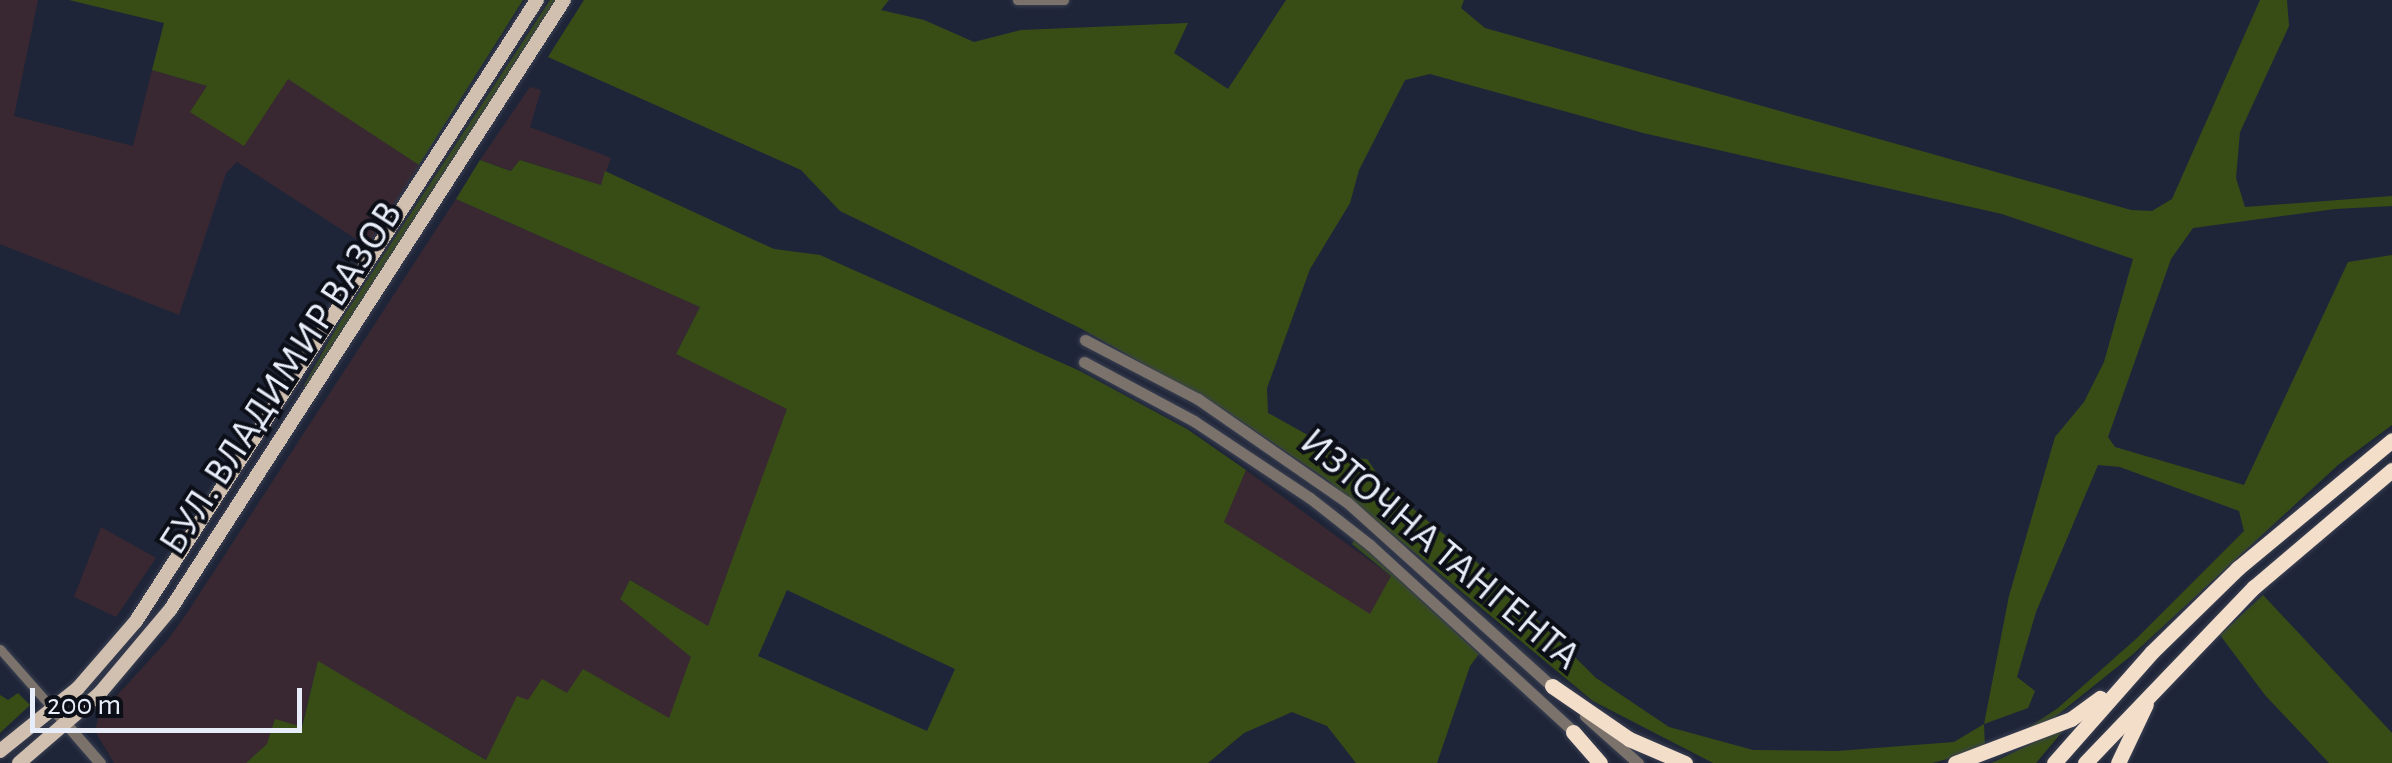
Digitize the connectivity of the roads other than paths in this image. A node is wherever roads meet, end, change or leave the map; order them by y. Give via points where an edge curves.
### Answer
1 (537, 0) edge
2 (564, 0) edge
3 (1018, 0) edge
4 (1064, 0) edge
5 (1085, 340) dead end
6 (1084, 362) dead end
7 (2392, 440) edge
8 (2392, 470) edge
9 (0, 649) edge
10 (2152, 652) junction
11 (2171, 668) junction
12 (1552, 686) junction
13 (54, 710) junction
14 (66, 724) junction
15 (1573, 732) joint
16 (0, 751) edge
17 (19, 763) edge
18 (100, 763) edge
19 (1604, 763) edge
20 (1638, 763) edge
21 (1685, 763) edge
22 (1955, 763) edge
23 (2054, 763) edge
24 (2085, 763) edge
25 (2118, 763) edge

1 - 13 main road, БУЛ. ВЛАДИМИР ВАЗОВ via 136,620
2 - 14 main road, БУЛ. ВЛАДИМИР ВАЗОВ via 170,610
3 - 4 street
5 - 12 street, ИЗТОЧНА ТАНГЕНТА via 1198,398 1347,502
6 - 15 street, ИЗТОЧНА ТАНГЕНТА via 1194,421 1310,498
7 - 10 highway via 2293,520
8 - 11 highway
9 - 13 street
10 - 22 highway via 2071,720
10 - 23 highway
11 - 24 highway
11 - 25 highway
12 - 20 street, ИЗТОЧНА ТАНГЕНТА
12 - 21 highway via 1629,739
13 - 14 street
13 - 16 main road, БУЛ. ВЛАДИМИР ВАЗОВ
14 - 17 main road, БУЛ. ВЛАДИМИР ВАЗОВ
14 - 18 street
15 - 19 highway

